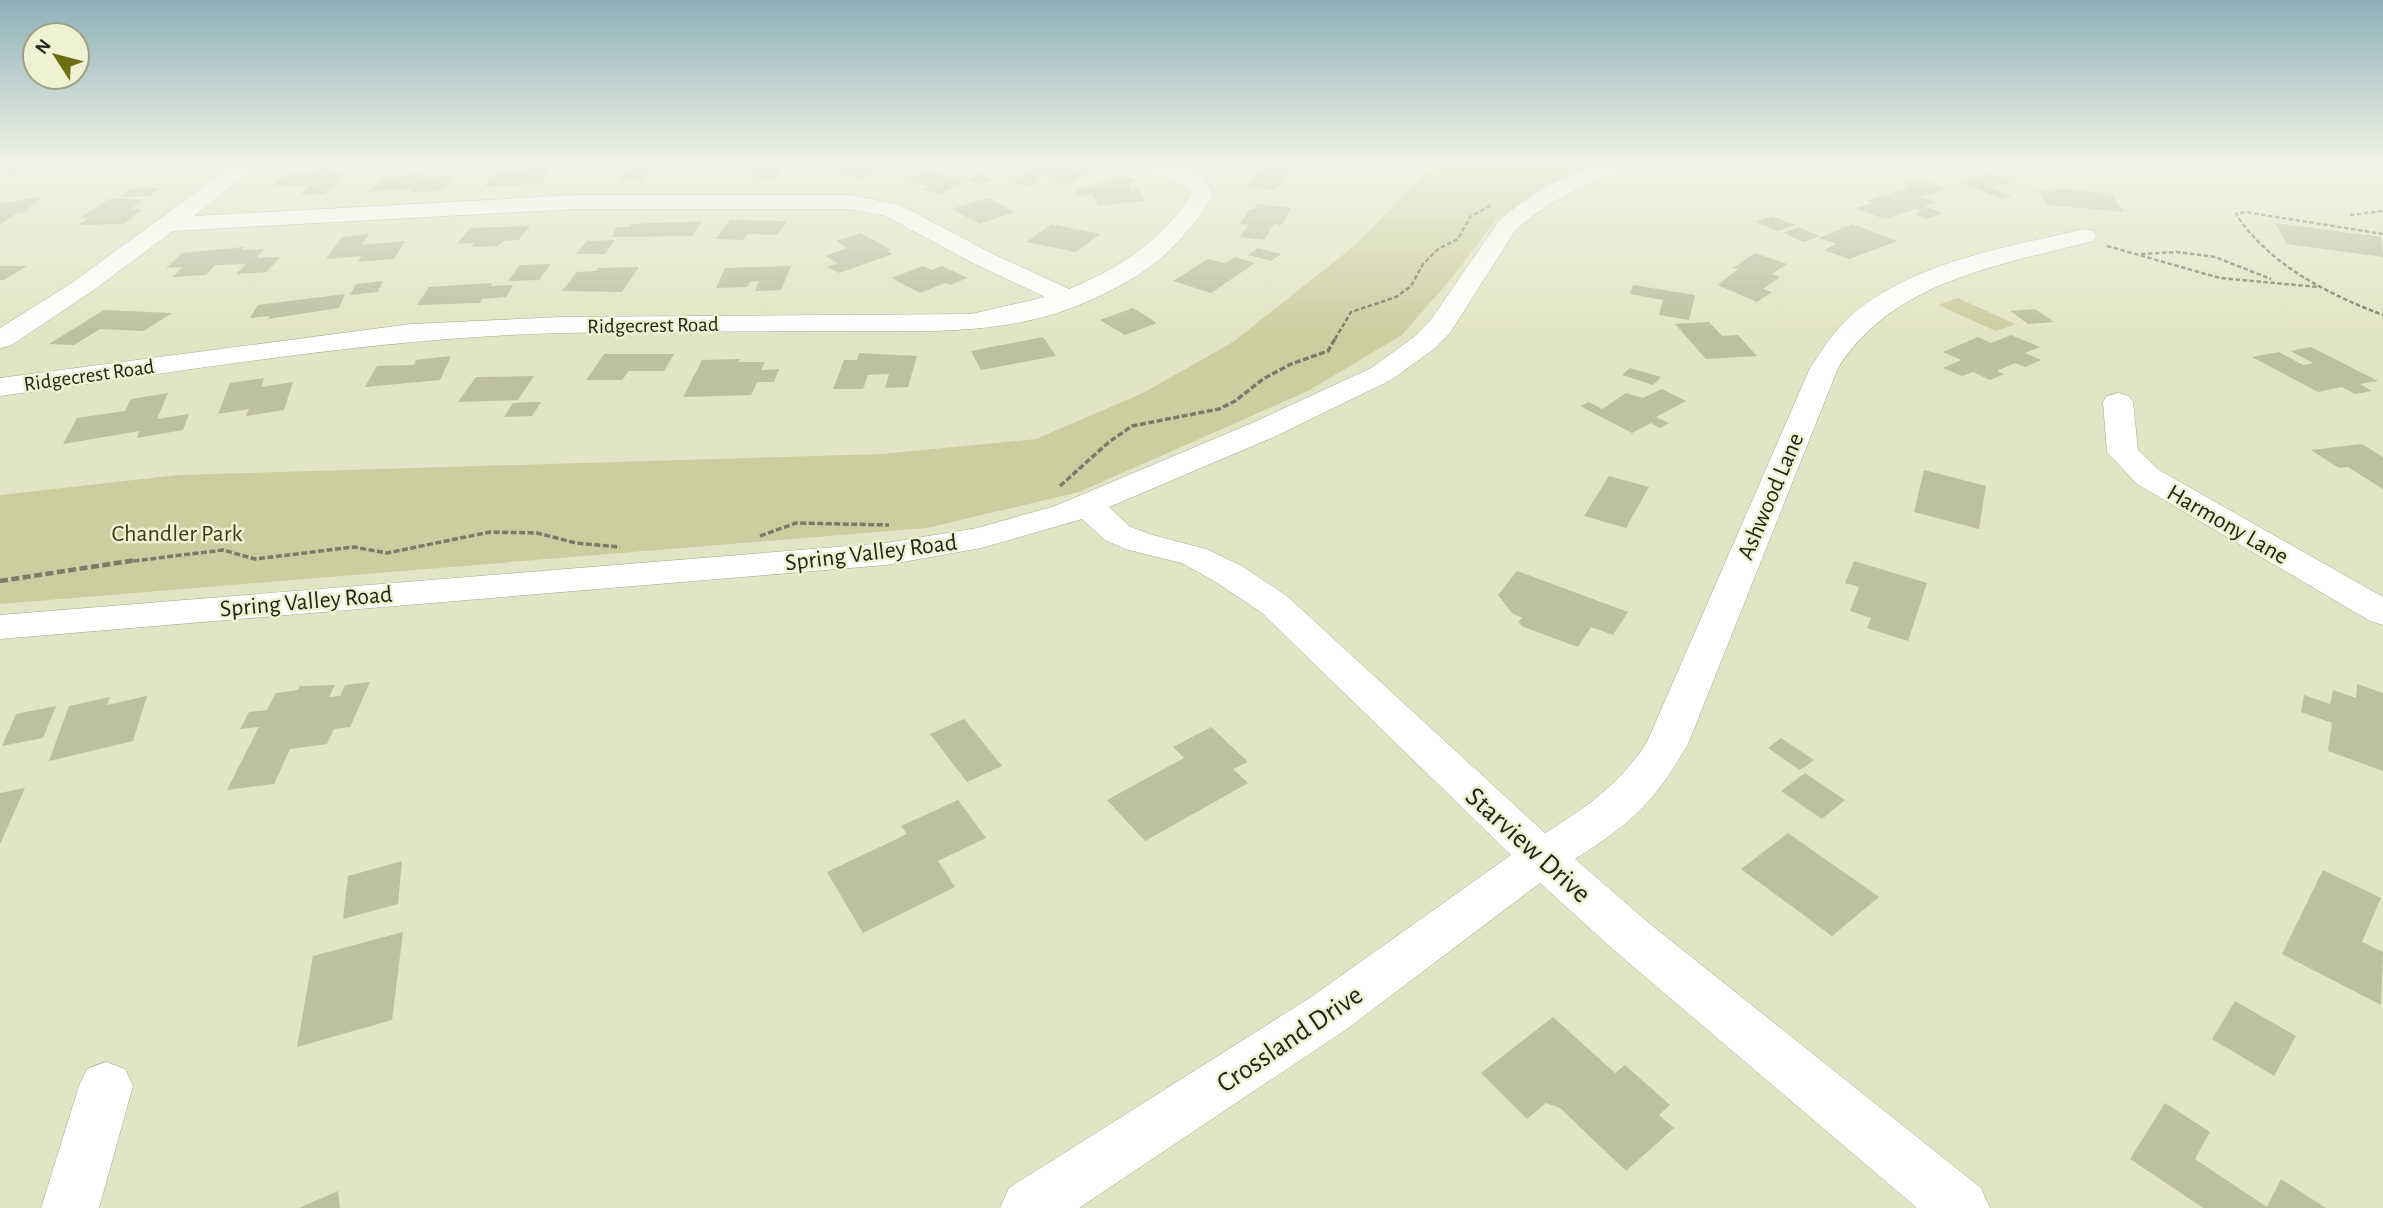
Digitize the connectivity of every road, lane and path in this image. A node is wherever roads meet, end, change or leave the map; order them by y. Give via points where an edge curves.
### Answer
1 (176, 219) edge
2 (255, 219) edge
3 (910, 219) edge
4 (1187, 219) edge
5 (1469, 219) edge
6 (1514, 219) edge
7 (2239, 219) edge
8 (2291, 219) edge
9 (170, 224) junction
10 (2383, 234) edge
11 (2084, 236) joint
12 (2136, 254) junction
13 (2278, 282) junction
14 (2320, 287) junction
15 (1070, 299) junction
16 (2383, 315) edge
17 (0, 340) edge
18 (0, 387) edge
19 (2118, 402) dead end
20 (1071, 499) junction
21 (892, 525) dead end
22 (752, 538) dead end
23 (630, 548) dead end
24 (0, 581) edge
25 (2383, 613) edge
26 (0, 627) edge
27 (1542, 857) junction
28 (106, 1086) dead end
29 (70, 1208) edge
30 (1029, 1208) edge
31 (1961, 1208) edge

1 - 9 street
2 - 9 street
3 - 15 street
4 - 15 street, Ridgecrest Road via 1127,271
5 - 20 path via 1458,239 1430,256 1396,298 1351,312 1328,351 1263,379 1219,409 1132,426 1068,477
6 - 20 street, Spring Valley Road via 1440,327 1381,374 1263,430
7 - 14 path via 2266,248
8 - 10 path
9 - 17 street
11 - 12 path
11 - 27 street, Ashwood Lane via 1936,279 1877,309 1840,343 1824,368 1667,744 1649,774 1623,802 1597,824
12 - 13 path via 2220,278
12 - 13 path via 2177,252 2215,257
13 - 14 path
14 - 16 path
15 - 18 street, Ridgecrest Road via 971,322 411,332
19 - 25 street, Harmony Lane via 2123,452 2148,477
20 - 26 street, Spring Valley Road via 1025,527 886,554
20 - 27 street, Starview Drive via 1117,533 1194,556 1274,604
21 - 22 path via 796,523
23 - 24 path via 537,533 490,532 387,554 354,547 255,559 223,550
27 - 30 street, Crossland Drive via 1329,1013
27 - 31 street, Starview Drive via 1633,938
28 - 29 street

